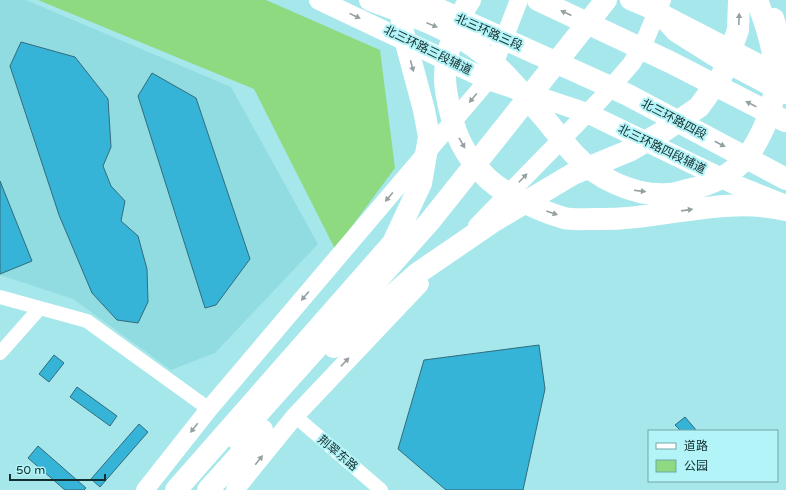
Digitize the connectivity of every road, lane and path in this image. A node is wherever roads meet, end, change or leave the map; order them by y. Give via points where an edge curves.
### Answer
1 (319, 0) edge
2 (370, 0) edge
3 (401, 0) edge
4 (418, 0) edge
5 (470, 0) edge
6 (519, 0) edge
7 (538, 0) edge
8 (606, 0) edge
9 (622, 0) edge
10 (630, 0) edge
11 (740, 0) edge
12 (757, 0) edge
13 (768, 0) edge
14 (655, 4) edge
15 (786, 56) edge
16 (560, 64) joint
17 (786, 78) edge
18 (488, 80) junction
19 (786, 94) edge
20 (538, 96) joint
21 (587, 113) junction
22 (786, 122) edge
23 (786, 179) edge
24 (786, 204) edge
25 (786, 210) edge
26 (0, 297) edge
27 (40, 308) junction
28 (334, 346) junction
29 (0, 353) edge
30 (209, 409) junction
31 (294, 416) junction
32 (239, 436) junction
33 (145, 490) edge
34 (176, 490) edge
35 (185, 490) edge
36 (208, 490) edge
37 (235, 490) edge
38 (381, 490) edge

1 -> 18 main road, 北三环路三段辅道
2 -> 12 main road via 440,28 479,51 507,76 574,154 603,178 633,191 668,194 706,186 741,165 765,134 776,105 778,68
3 -> 32 main road via 402,28 429,137 421,183 393,243
4 - 16 main road, 北三环路三段
5 -> 25 main road via 455,28 445,76 447,100 456,132 470,157 492,184 524,204 565,218 613,219 726,205 764,206
6 - 18 street
22 -> 7 main road via 670,62
8 - 32 main road via 430,221
9 - 28 main road via 439,228
10 - 14 main road
28 -> 11 main road via 418,273 494,221 573,174 631,150 699,107 722,75 738,30
13 - 15 main road
14 - 17 main road
14 - 19 main road via 676,30 714,55
14 - 21 street via 646,38 632,63
16 -> 23 main road, 北三环路四段 via 628,95
18 - 20 main road, 北三环路三段辅道
18 -> 30 street
20 - 21 main road, 北三环路四段辅道
21 - 24 main road, 北三环路四段辅道 via 736,185
31 -> 21 street
26 - 27 street
27 - 29 street
27 - 30 street via 87,321
28 - 32 main road
30 -> 33 street
37 -> 31 street
31 - 38 street, 荆翠东路
32 - 34 main road
32 - 35 main road
32 - 36 main road

